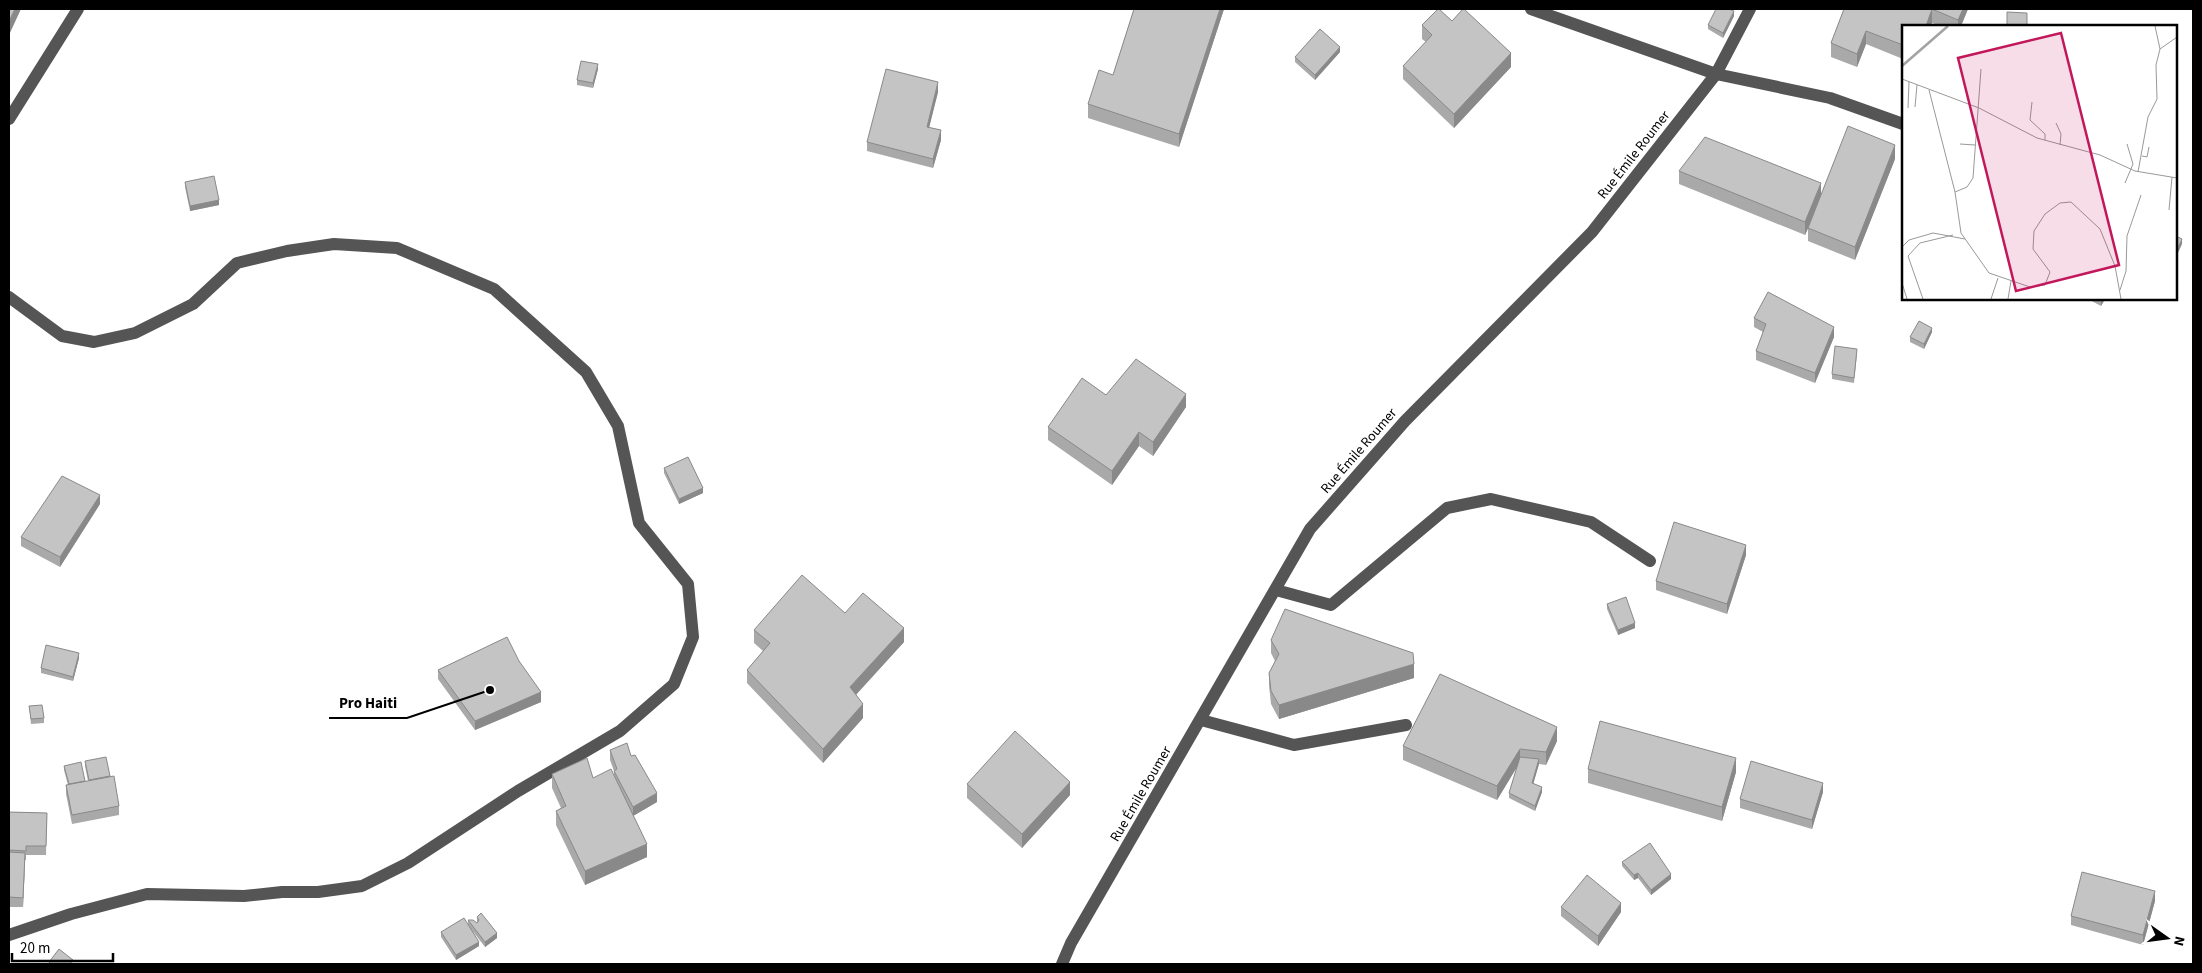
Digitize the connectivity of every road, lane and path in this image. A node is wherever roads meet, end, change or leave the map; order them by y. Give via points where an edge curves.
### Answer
1 (78, 9) edge
2 (1531, 9) edge
3 (1750, 9) edge
4 (1716, 74) junction
5 (9, 119) edge
6 (1902, 124) edge
7 (9, 297) edge
8 (1650, 561) dead end
9 (1276, 590) junction
10 (1201, 720) junction
11 (1406, 725) dead end
12 (9, 935) edge
13 (1062, 964) edge

1 - 5 street
2 - 4 street
3 - 4 street, Rue Émile Roumer
4 - 6 street via 1830,98
4 - 9 street, Rue Émile Roumer via 1592,232 1405,421 1310,529
7 - 12 street via 62,336 94,342 135,333 193,304 237,263 334,244 397,248 494,289 586,372 618,426 639,523 688,584 693,637 674,684 620,731 526,786 408,863 362,886 244,896 147,894
8 - 9 street via 1591,522 1491,499 1447,508 1331,605
9 - 10 street, Rue Émile Roumer
10 - 11 street via 1294,745
10 - 13 street, Rue Émile Roumer via 1071,943

